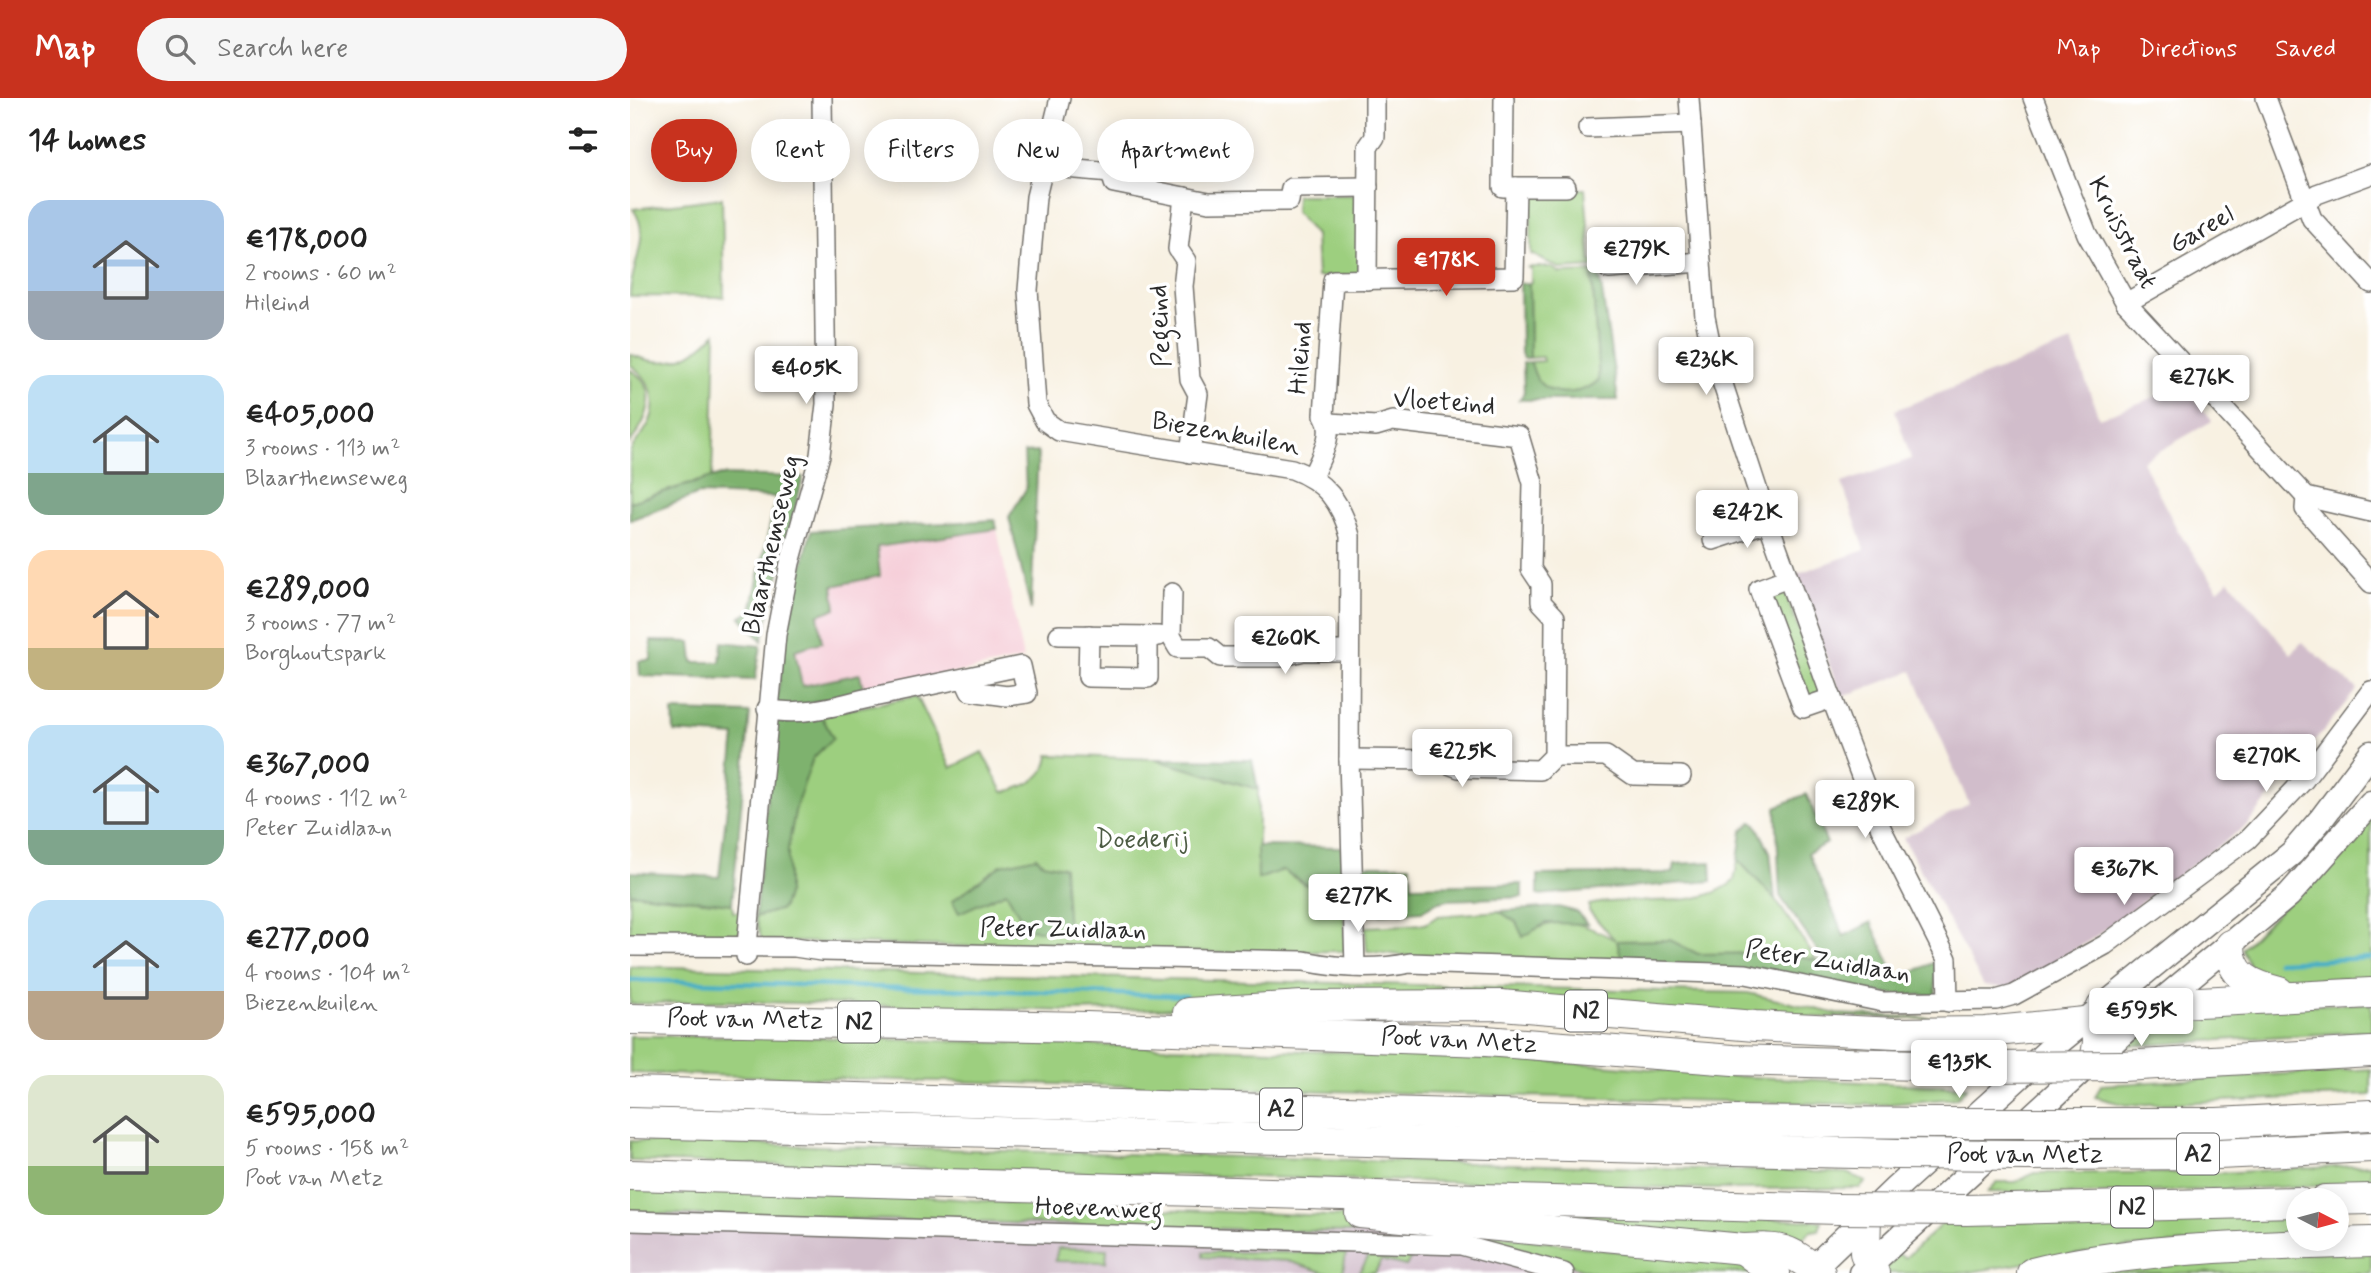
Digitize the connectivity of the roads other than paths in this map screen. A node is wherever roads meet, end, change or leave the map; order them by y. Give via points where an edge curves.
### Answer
1 (822, 98) edge
2 (1058, 98) edge
3 (1375, 98) edge
4 (1504, 98) edge
5 (1689, 98) edge
6 (2034, 98) edge
7 (2266, 98) edge
8 (1053, 119) edge
9 (1691, 124) junction
10 (1588, 128) dead end
11 (1083, 170) edge
12 (2371, 174) edge
13 (1039, 182) edge
14 (1368, 187) junction
15 (1516, 187) junction
16 (1566, 187) dead end
17 (1184, 197) junction
18 (2304, 202) junction
19 (1701, 262) junction
20 (1609, 270) dead end
21 (1367, 280) junction
22 (1333, 281) junction
23 (1313, 282) dead end
24 (2371, 283) edge
25 (2126, 303) junction
26 (1330, 424) junction
27 (1190, 453) junction
28 (1312, 477) junction
29 (2371, 498) edge
30 (2314, 499) junction
31 (2371, 512) edge
32 (1768, 522) junction
33 (1713, 540) dead end
34 (1788, 578) junction
35 (2371, 583) edge
36 (1172, 593) dead end
37 (1059, 635) dead end
38 (1089, 635) junction
39 (1148, 636) junction
40 (1171, 636) junction
41 (1349, 651) junction
42 (964, 678) dead end
43 (2371, 691) edge
44 (1832, 698) junction
45 (767, 709) junction
46 (2371, 752) edge
47 (1554, 756) junction
48 (1349, 759) junction
49 (1681, 776) dead end
50 (2371, 803) edge
51 (2230, 945) junction
52 (630, 946) edge
53 (747, 951) junction
54 (1355, 960) junction
55 (2371, 993) edge
56 (2292, 995) junction
57 (1948, 1002) junction
58 (2157, 1003) junction
59 (2093, 1014) junction
60 (630, 1019) edge
61 (1087, 1027) junction
62 (2371, 1052) edge
63 (2109, 1063) junction
64 (630, 1092) edge
65 (2371, 1115) edge
66 (630, 1123) edge
67 (2371, 1147) edge
68 (630, 1175) edge
69 (1282, 1195) junction
70 (2349, 1199) edge
71 (2371, 1199) edge
72 (2286, 1202) edge
73 (1852, 1212) junction
74 (630, 1221) edge
75 (2371, 1242) edge
76 (1743, 1249) junction
77 (1868, 1270) edge
78 (1813, 1271) edge
79 (1564, 1273) edge
80 (1775, 1273) edge
81 (2032, 1273) edge

1 - 45 street, Blaarthemseweg via 826,404 820,455 776,635
2 - 8 street, Biezenkuilen
3 - 14 street
4 - 15 street via 1503,187
5 - 9 street
6 - 25 street, Kruisstraat via 2087,234
7 - 18 street
9 - 10 street
9 - 19 street
11 - 17 street via 1111,172 1114,183
12 - 18 street, Gareel
13 - 27 street, Biezenkuilen via 1028,290 1036,404 1045,421 1059,431
14 - 17 street via 1291,188 1289,201 1209,202
14 - 21 street
15 - 16 street
15 - 21 street via 1514,276
17 - 27 street, Pegeind via 1178,248 1186,261 1183,286 1190,379 1198,394
18 - 24 street via 2312,219
18 - 25 street, Gareel
19 - 20 street
19 - 32 street via 1713,352
21 - 22 street
22 - 23 street
22 - 26 street, Hileind via 1324,415
25 - 30 street, Kruisstraat
26 - 28 street, Hileind
26 - 47 street, Vloeteind via 1393,421 1519,436 1533,484 1531,569 1541,584 1541,603 1555,617
27 - 28 street, Biezenkuilen
28 - 41 street, Biezenkuilen via 1343,511 1350,536
29 - 30 street
30 - 31 street
30 - 35 street, Kruisstraat via 2305,509
32 - 33 street
32 - 34 street
34 - 44 street
34 - 44 street via 1759,589 1803,708
36 - 40 street
37 - 38 street
38 - 39 street
38 - 39 street via 1088,677 1148,678
39 - 40 street
40 - 41 street via 1178,648 1209,648 1220,657
41 - 48 street, Biezenkuilen
42 - 45 street via 791,713
43 - 57 street, Peter Zuidlaan via 2276,811 2248,839 2165,902 2105,945 2026,990 1996,1000
44 - 57 street via 1880,826 1947,959
45 - 53 street, Blaarthemseweg
46 - 59 main road via 2291,853
47 - 48 street via 1540,770 1460,768 1438,760
47 - 49 street via 1606,757 1633,775
48 - 54 street, Biezenkuilen
50 - 51 main road via 2289,895
51 - 56 highway via 2232,962 2243,979
51 - 58 main road
52 - 53 street, Peter Zuidlaan
53 - 54 street, Peter Zuidlaan via 1304,961 1325,954
54 - 57 street, Peter Zuidlaan via 1392,956 1410,963 1746,974 1863,999
55 - 56 highway
56 - 58 highway
58 - 59 highway
58 - 63 main road
59 - 61 highway, N2 via 1986,1032 1895,1033 1528,1006 1402,1004 1168,1014
59 - 63 highway
59 - 73 main road
60 - 61 highway, Poot van Metz / N2
61 - 63 highway, Poot van Metz / N2, bridge via 1486,1041 1733,1060 1993,1068
62 - 63 highway, Poot van Metz / N2
63 - 77 main road
64 - 65 highway, Poot van Metz / A2, bridge via 1727,1121 2217,1123
66 - 67 highway, Poot van Metz / A2, bridge via 1898,1154 2218,1154
68 - 69 highway, Poot van Metz / N2
69 - 73 highway, Poot van Metz / N2
69 - 76 highway, N2 via 1323,1209
70 - 71 highway
72 - 73 highway, Poot van Metz / N2, bridge
73 - 77 highway
73 - 78 main road
74 - 79 street, Hoevenweg via 1461,1245
75 - 81 highway, N2 via 2172,1250 2119,1255
76 - 78 highway, N2 via 1784,1249
76 - 80 highway

